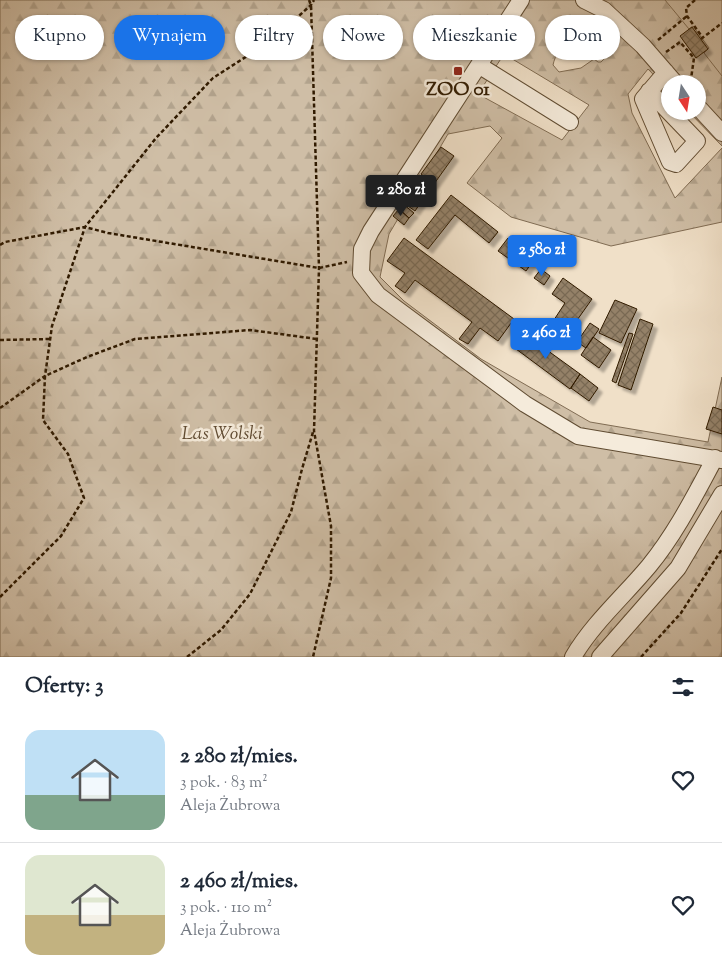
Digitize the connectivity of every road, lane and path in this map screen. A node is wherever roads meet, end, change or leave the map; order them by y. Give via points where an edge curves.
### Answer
1 (309, 0) edge
2 (314, 0) edge
3 (521, 0) edge
4 (584, 0) edge
5 (695, 0) edge
6 (311, 5) junction
7 (687, 16) junction
8 (722, 23) edge
9 (663, 65) edge
10 (480, 66) junction
11 (692, 75) edge
12 (649, 92) dead end
13 (706, 116) edge
14 (570, 122) dead end
15 (722, 133) edge
16 (85, 227) junction
17 (0, 245) edge
18 (361, 260) junction
19 (319, 268) junction
20 (50, 339) junction
21 (317, 339) junction
22 (0, 340) edge
23 (44, 376) junction
24 (0, 408) edge
25 (314, 431) junction
26 (719, 459) edge
27 (722, 494) edge
28 (722, 549) edge
29 (0, 597) edge
30 (186, 657) edge
31 (314, 657) edge
32 (573, 657) edge
33 (600, 657) edge
34 (641, 657) edge

1 - 6 path
2 - 6 path
3 - 10 street
4 - 9 street via 604,10
5 - 7 path via 686,8
6 - 16 path via 272,40 213,78 156,138
6 - 19 path
7 - 8 path via 702,38
7 - 9 path via 678,23
9 - 11 path via 680,42 694,58
9 - 12 street
10 - 14 street
10 - 18 street via 371,231
13 - 15 street
16 - 17 path
16 - 19 path
16 - 20 path
18 - 19 path
18 - 26 street via 361,273 378,295 526,404 578,436
19 - 21 path
20 - 22 path
20 - 23 path
21 - 23 path via 250,330 136,339
21 - 25 path
23 - 24 path
23 - 29 path via 43,420 68,454 84,498 61,536
25 - 30 path via 291,512 250,594 221,630
25 - 31 path via 331,526 331,578
26 - 32 street via 650,565 592,630
27 - 33 street via 678,568
28 - 34 path via 681,613

